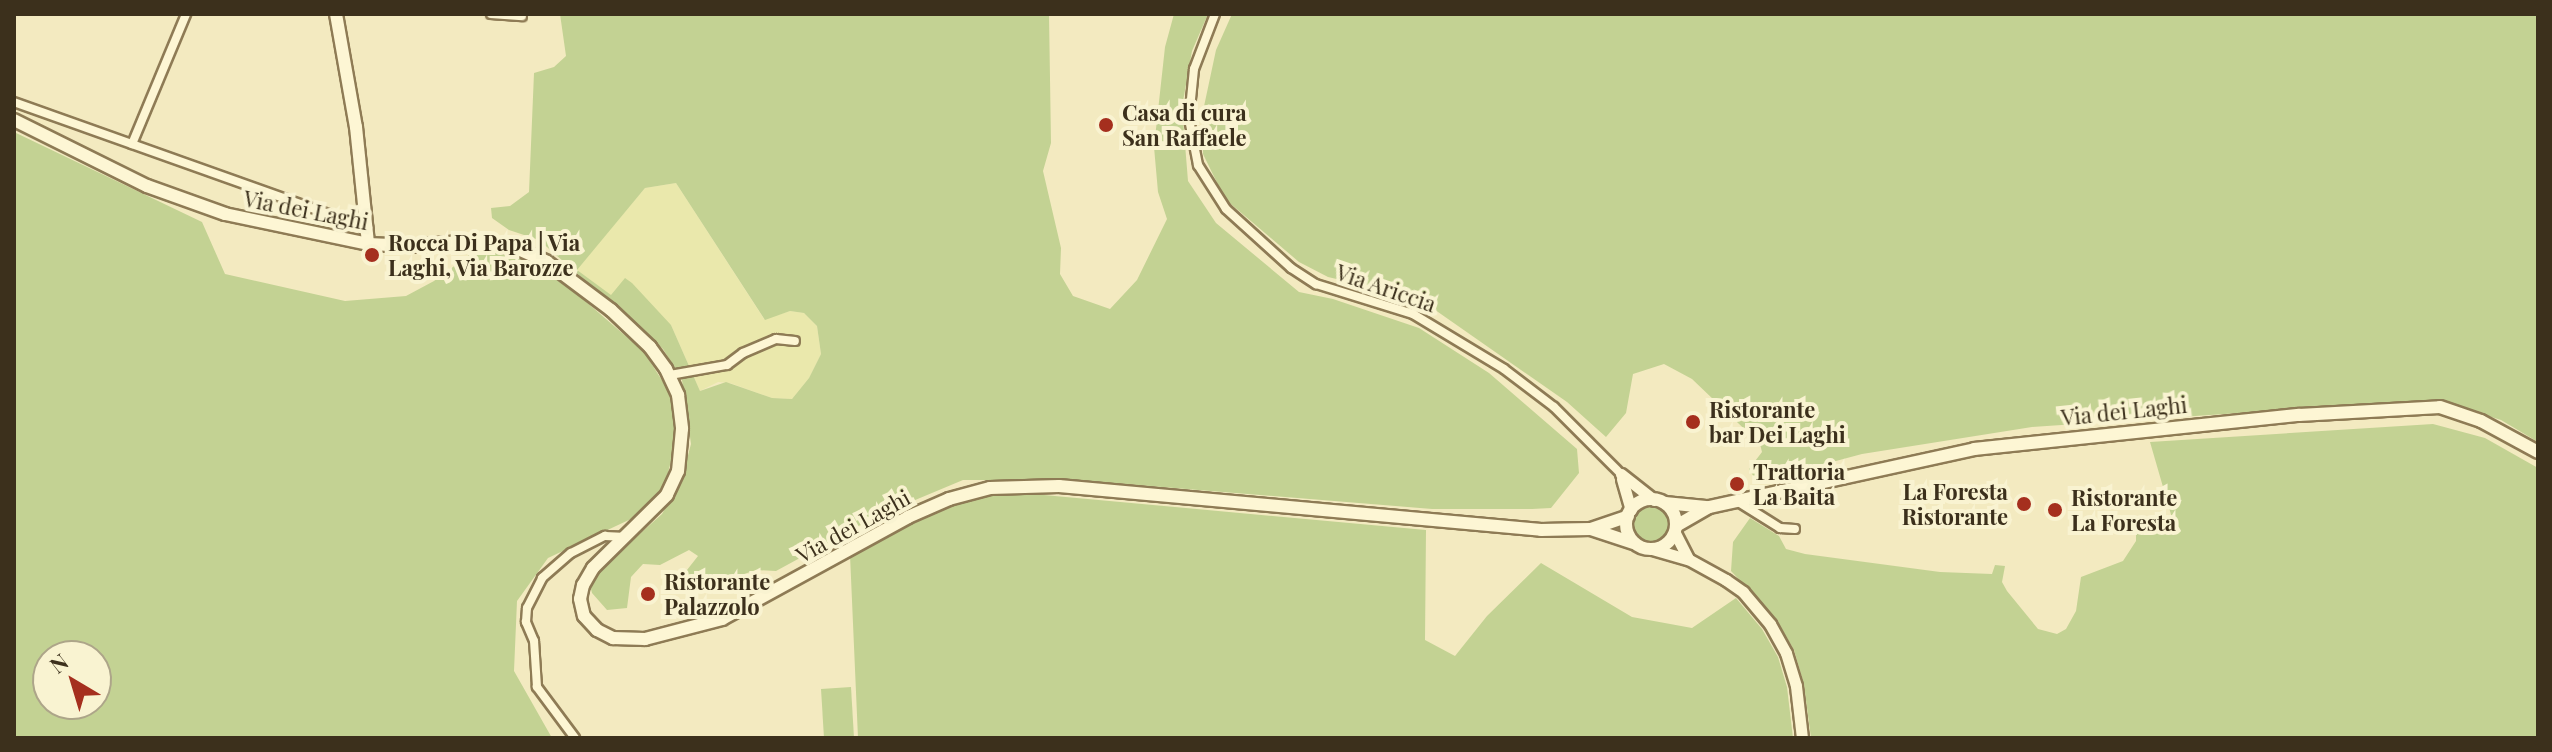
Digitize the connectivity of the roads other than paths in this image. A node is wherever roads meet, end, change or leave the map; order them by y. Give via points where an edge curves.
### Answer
1 (186, 14) edge
2 (336, 14) edge
3 (491, 14) edge
4 (1215, 14) edge
5 (522, 16) dead end
6 (14, 102) edge
7 (14, 120) edge
8 (132, 144) junction
9 (368, 228) junction
10 (368, 244) junction
11 (795, 341) dead end
12 (670, 375) junction
13 (2538, 452) edge
14 (1621, 474) junction
15 (1659, 501) junction
16 (1736, 501) junction
17 (1709, 507) junction
18 (1629, 513) junction
19 (1591, 529) junction
20 (1795, 529) dead end
21 (1675, 530) junction
22 (627, 537) junction
23 (1636, 545) junction
24 (1652, 549) junction
25 (1688, 559) junction
26 (575, 738) edge
27 (1802, 738) edge

1 - 8 street
2 - 9 main road
3 - 5 street
4 - 14 street, Via Ariccia via 1194,69 1189,113 1198,165 1226,209 1316,284 1413,314 1504,369 1554,407
6 - 8 street
7 - 10 main road, Via dei Laghi via 193,205
8 - 9 street
9 - 10 main road
10 - 12 main road, Via dei Laghi via 472,241 523,250 611,310 650,347
11 - 12 street via 776,339 727,365
12 - 22 main road, Via dei Laghi via 681,413 677,473 663,501
13 - 16 main road, Via dei Laghi via 2459,412 2393,407 2002,444
14 - 15 street, Via Ariccia
14 - 18 street, Via Ariccia
15 - 17 main road, Via dei Laghi
15 - 18 main road via 1639,503
15 - 21 main road via 1673,513
16 - 17 main road, Via dei Laghi
16 - 20 street via 1780,528
17 - 21 main road, Via dei Laghi
18 - 19 main road, Via dei Laghi
18 - 23 main road via 1626,529
19 - 22 main road, Via dei Laghi via 1500,528 1059,486 997,487 959,495 908,517 733,615 638,640 600,632 580,604 588,575
19 - 23 main road, Via dei Laghi
21 - 24 main road via 1666,545
21 - 25 street
22 - 26 street via 601,537 565,557 542,578 527,608 537,687
23 - 24 main road
24 - 25 street
25 - 27 street via 1743,592 1770,624 1796,686

